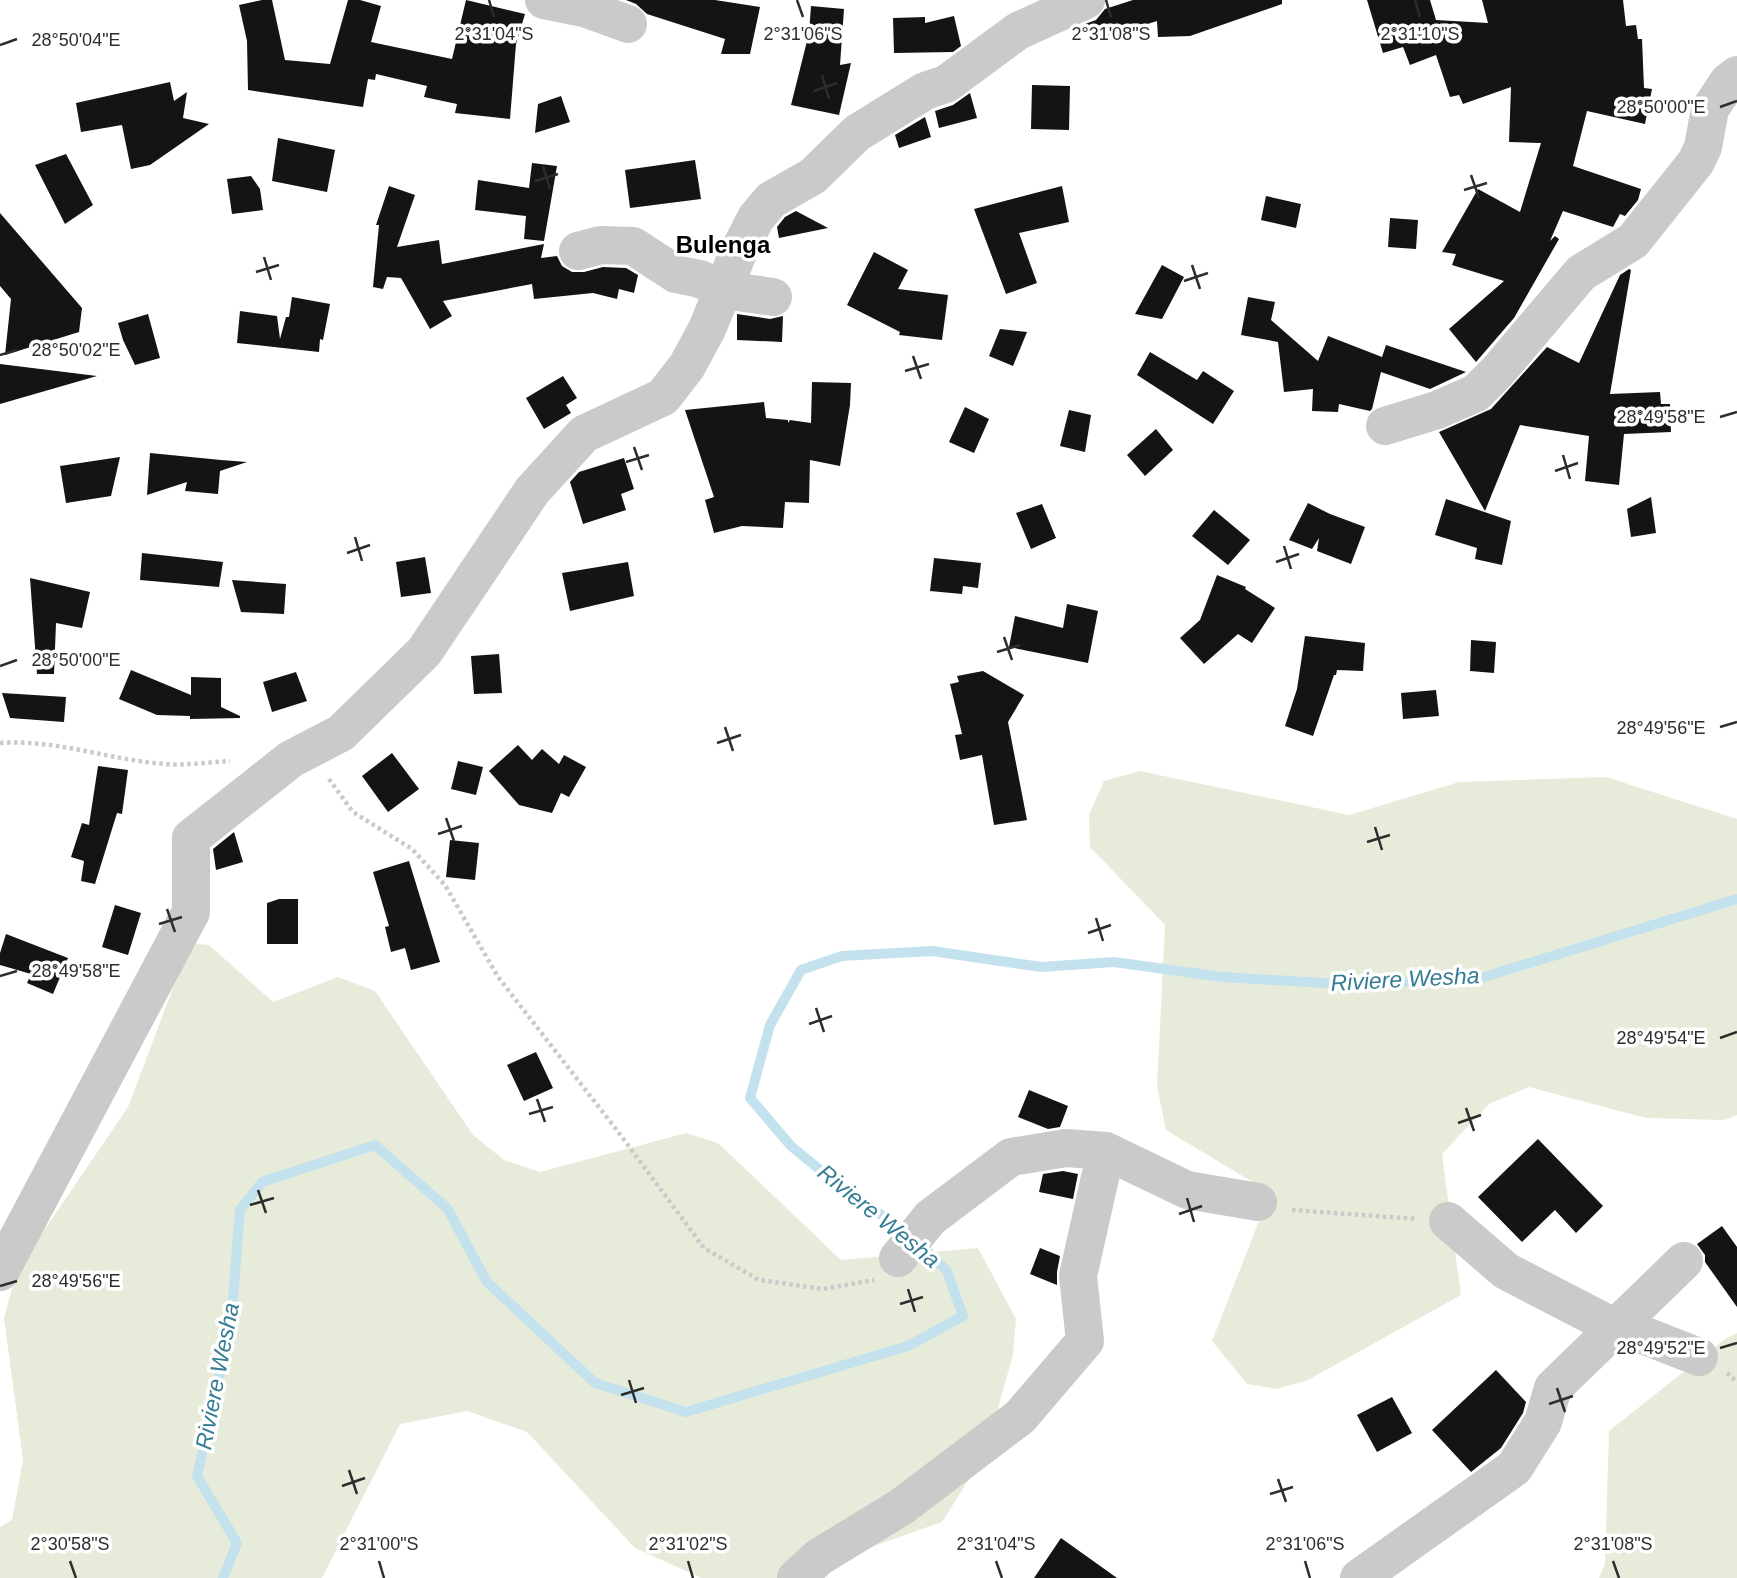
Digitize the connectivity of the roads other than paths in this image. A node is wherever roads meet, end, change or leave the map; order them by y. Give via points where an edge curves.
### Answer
1 (544, 0) edge
2 (1086, 0) edge
3 (628, 24) dead end
4 (1737, 75) edge
5 (578, 251) dead end
6 (724, 290) junction
7 (773, 297) dead end
8 (1385, 426) dead end
9 (1106, 1151) junction
10 (1258, 1202) road end
11 (1448, 1221) road end
12 (898, 1258) road end
13 (1684, 1261) dead end
14 (0, 1272) edge
15 (1616, 1328) junction
16 (1699, 1357) dead end
17 (796, 1578) edge
18 (1359, 1578) edge

1 - 3 street
2 - 6 street via 1018,31 946,83 856,133 813,176 771,200 756,218
4 - 8 street via 1710,109 1696,162 1633,241 1581,273 1476,393
5 - 6 street via 601,245 633,246 677,275
6 - 7 street
6 - 14 street via 687,366 663,397 584,434 533,491 424,652 341,733 291,759 191,838 191,912
9 - 10 street via 1187,1190
9 - 12 street via 1066,1147 1012,1157 930,1218
9 - 17 street via 1079,1276 1085,1341 1020,1417 901,1507 819,1557
11 - 15 street via 1506,1271
13 - 15 street
15 - 16 street
15 - 18 street via 1553,1388 1543,1422 1514,1468

